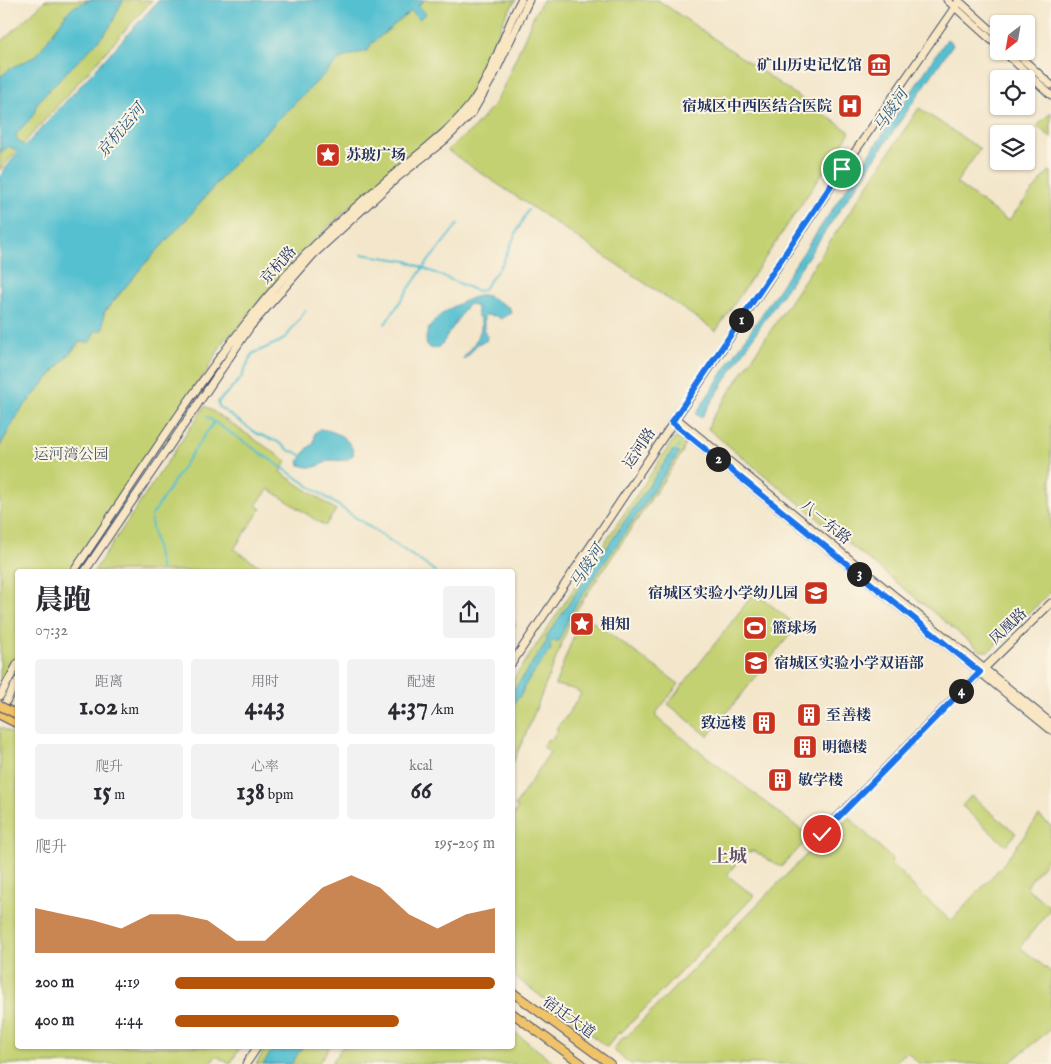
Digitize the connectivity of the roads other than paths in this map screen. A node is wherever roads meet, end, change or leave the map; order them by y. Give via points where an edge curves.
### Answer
1 (521, 0) edge
2 (528, 0) edge
3 (947, 0) edge
4 (957, 3) edge
5 (990, 30) edge
6 (990, 38) edge
7 (1013, 60) edge
8 (1024, 60) edge
9 (1051, 85) edge
10 (1051, 95) edge
11 (674, 420) junction
12 (75, 569) edge
13 (86, 569) edge
14 (1051, 603) edge
15 (515, 658) edge
16 (15, 668) edge
17 (982, 670) junction
18 (15, 686) edge
19 (0, 696) edge
20 (0, 706) edge
21 (0, 714) edge
22 (15, 714) edge
23 (15, 722) edge
24 (1051, 723) edge
25 (1051, 730) edge
26 (822, 834) dead end
27 (515, 994) edge
28 (515, 1015) edge
29 (256, 1049) edge
30 (246, 1064) edge
31 (582, 1064) edge
32 (610, 1064) edge

1 - 12 street, 京杭路 via 471,103 445,132 315,245 258,307 229,344
2 - 13 street, 京杭路 via 494,75 472,113 313,255 250,327
3 - 4 street
4 - 5 street
4 - 6 street
4 - 11 street, 运河路
7 - 10 street
8 - 9 street
11 - 15 street, 运河路
11 - 17 street, 八一东路
14 - 17 street, 凤凰路
16 - 19 street
17 - 24 street, 八一东路
17 - 25 street, 八一东路
17 - 26 street, 凤凰路
18 - 21 street
20 - 22 main road, bridge
21 - 23 main road
27 - 32 main road, 宿迁大道
28 - 31 main road, 宿迁大道
29 - 30 street

